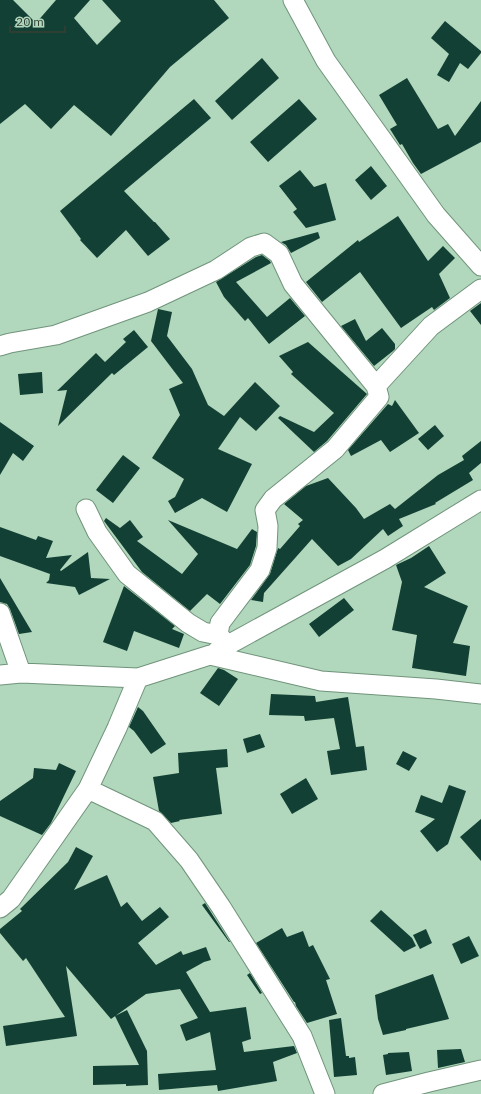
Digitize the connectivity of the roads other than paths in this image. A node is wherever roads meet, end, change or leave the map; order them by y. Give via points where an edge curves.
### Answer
1 (293, 0) edge
2 (481, 266) edge
3 (481, 289) edge
4 (0, 346) edge
5 (376, 386) junction
6 (481, 500) edge
7 (86, 509) dead end
8 (0, 616) edge
9 (223, 640) junction
10 (210, 655) junction
11 (21, 673) junction
12 (0, 675) edge
13 (138, 678) junction
14 (481, 694) edge
15 (88, 789) junction
16 (0, 908) edge
17 (481, 1070) edge
18 (325, 1094) edge
19 (383, 1094) edge

1 - 2 street via 331,68 436,215
3 - 5 street via 431,326
4 - 5 street via 56,335 148,302 216,270 251,247 264,243 279,254 293,284
5 - 9 street via 379,398 335,449 273,499 265,510 268,526 267,548 260,570 220,623
6 - 9 street via 385,559
7 - 9 street via 97,532 127,574 188,623
8 - 11 street
9 - 10 street
10 - 13 street
10 - 14 street via 321,681
11 - 12 street
11 - 13 street
13 - 15 street
15 - 16 street via 11,899
15 - 18 street via 155,821 189,860 226,913 302,1036
17 - 19 street

